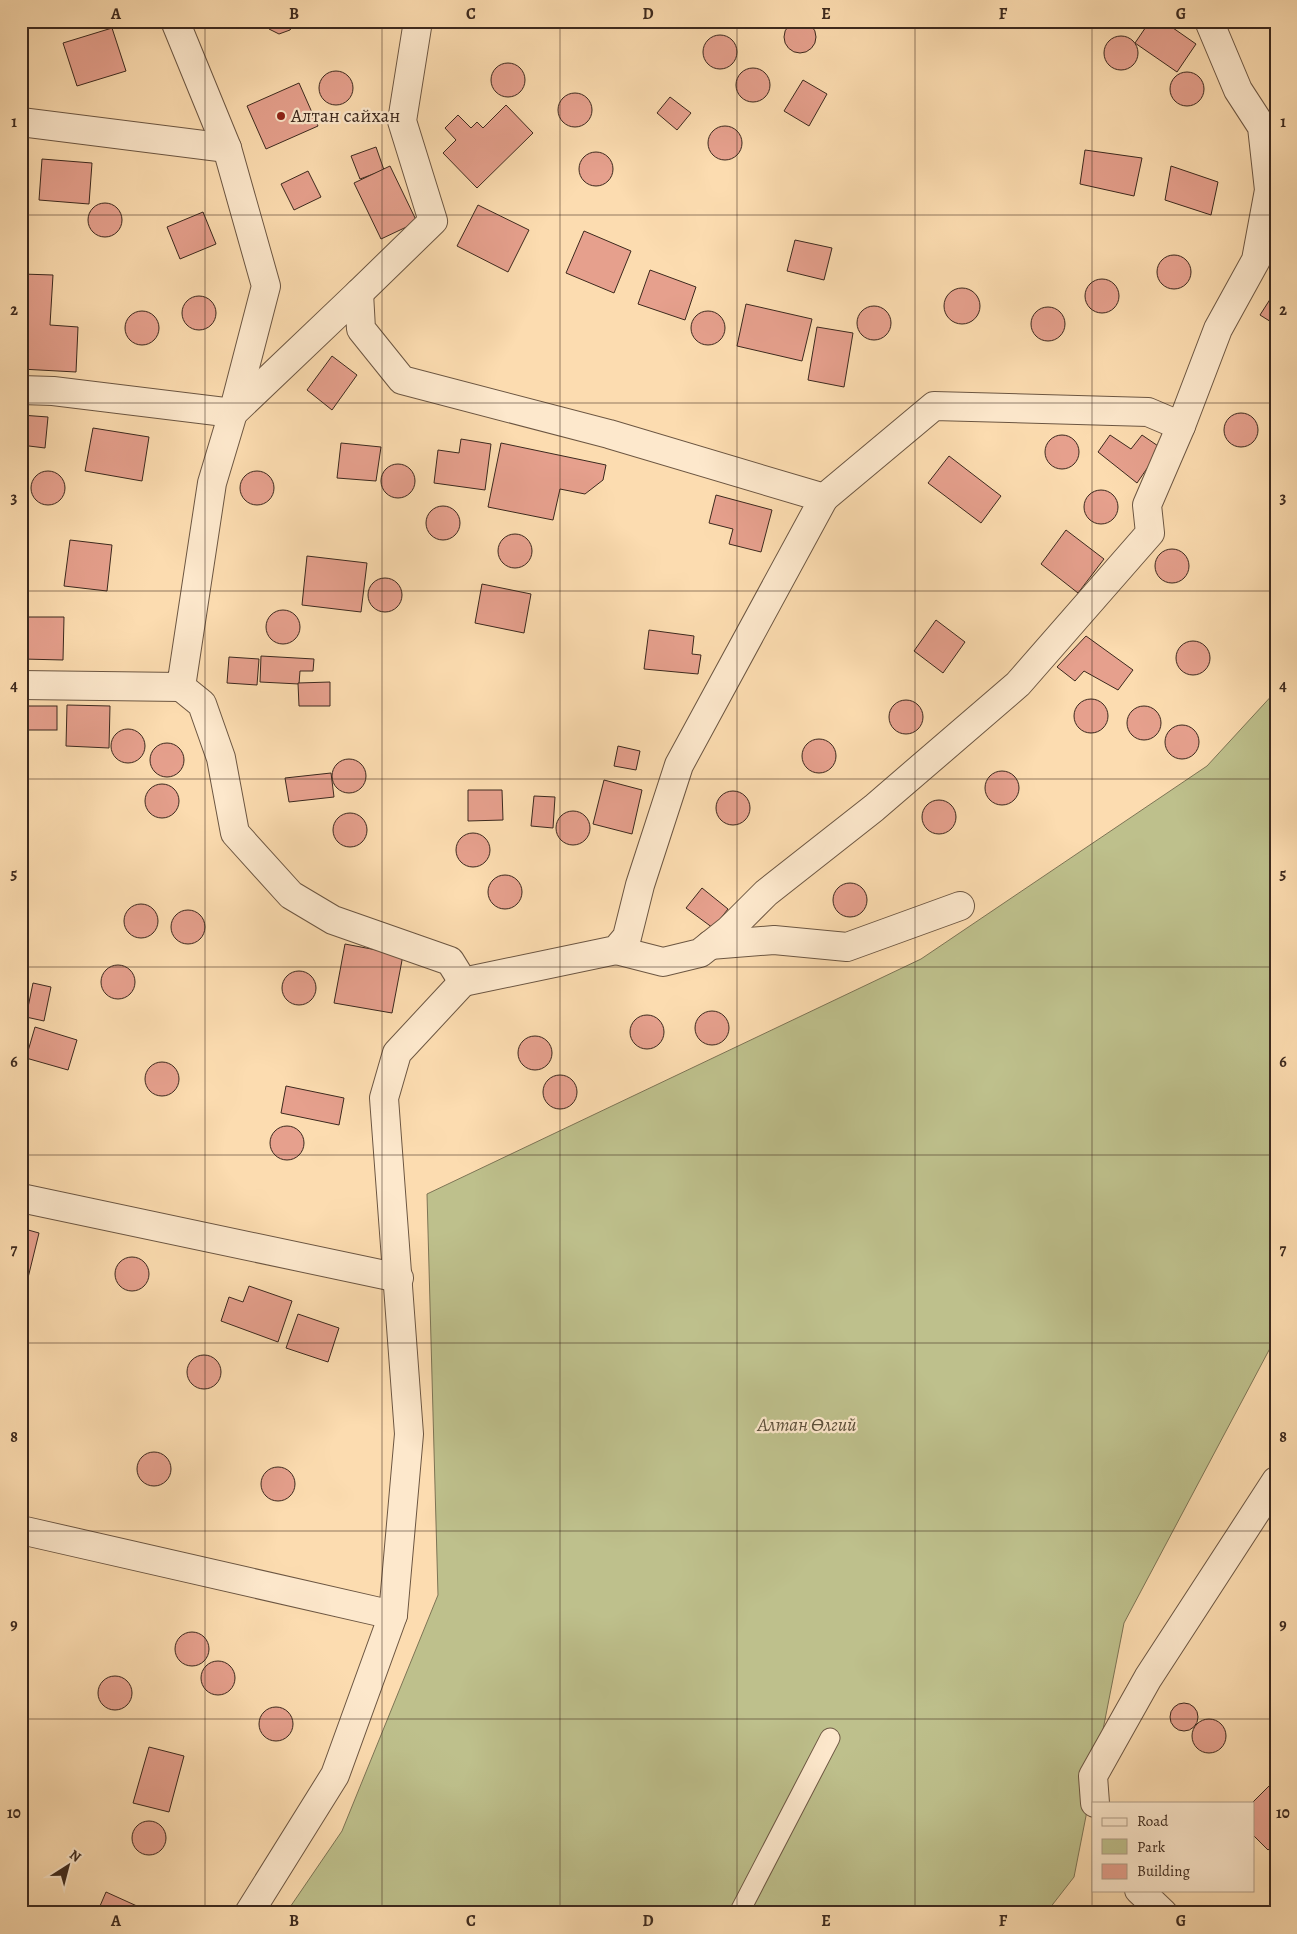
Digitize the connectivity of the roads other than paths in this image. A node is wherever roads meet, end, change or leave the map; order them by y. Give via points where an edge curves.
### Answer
1 (175, 21) edge
2 (418, 21) edge
3 (1209, 21) edge
4 (21, 122) edge
5 (227, 148) junction
6 (359, 293) junction
7 (21, 390) edge
8 (233, 413) junction
9 (1181, 426) junction
10 (824, 498) junction
11 (21, 685) edge
12 (181, 687) junction
13 (960, 906) dead end
14 (710, 945) junction
15 (616, 950) junction
16 (463, 982) junction
17 (21, 1198) edge
18 (398, 1278) junction
19 (1276, 1481) edge
20 (21, 1530) edge
21 (393, 1615) junction
22 (830, 1738) dead end
23 (1095, 1802) edge
24 (1141, 1892) edge
25 (249, 1913) edge
26 (739, 1913) edge
27 (1163, 1913) edge

1 - 5 street
2 - 6 street via 402,121 433,221
3 - 9 street via 1238,90 1262,127 1269,190 1256,260 1218,329
4 - 5 street
5 - 8 street via 266,286
6 - 8 street
6 - 10 street via 361,329 402,380 609,434
7 - 8 street
8 - 12 street via 212,483
9 - 10 street via 1148,412 934,406
9 - 14 street via 1147,505 1150,533 1018,684 874,808 766,893
10 - 15 street via 678,765 640,884 627,937
11 - 12 street
12 - 16 street via 202,704 221,758 235,832 291,895 333,920 450,962
13 - 14 street via 847,946 774,940
14 - 15 street via 700,953 663,962
15 - 16 street
16 - 18 street via 397,1053 384,1098
17 - 18 street
18 - 21 street via 409,1434
19 - 23 street via 1148,1678 1093,1776
20 - 21 street
21 - 25 street via 335,1775
22 - 26 lane
24 - 27 street

